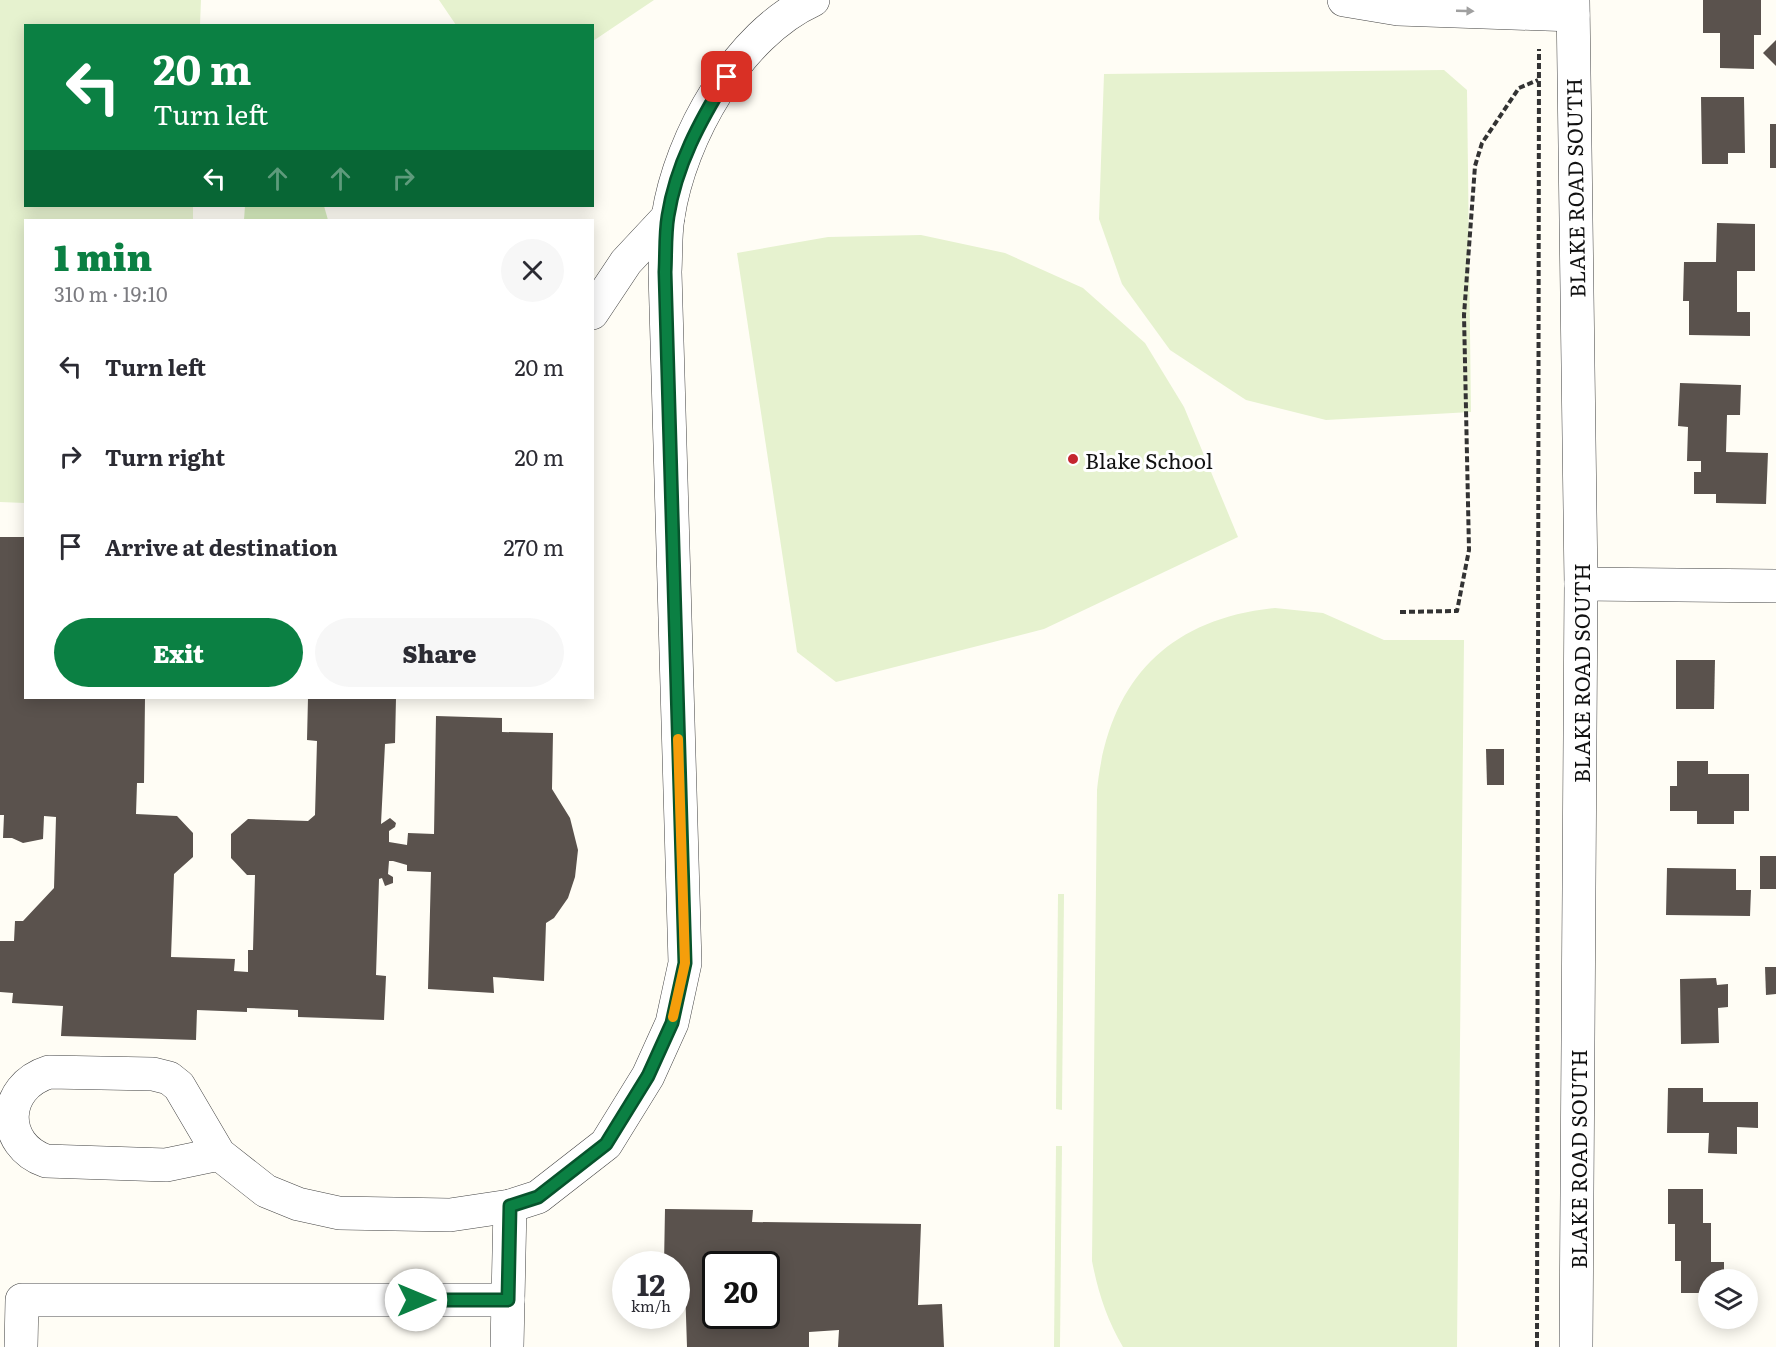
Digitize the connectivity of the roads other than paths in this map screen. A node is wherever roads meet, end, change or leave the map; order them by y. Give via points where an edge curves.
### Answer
1 (813, 0) edge
2 (1344, 0) edge
3 (1573, 8) edge
4 (668, 217) junction
5 (594, 310) edge
6 (1581, 584) junction
7 (1776, 586) edge
8 (219, 1154) junction
9 (510, 1206) junction
10 (508, 1300) junction
11 (21, 1347) edge
12 (507, 1347) edge
13 (1576, 1347) edge

1 - 4 street via 790,10 738,60 705,112 681,164
2 -> 3 street via 1398,9 1540,14
3 - 6 street, BLAKE ROAD SOUTH
4 - 5 street via 626,262
4 - 9 street via 665,272 685,963 672,1023 648,1076 606,1144 538,1197
6 - 7 street
6 - 13 street, BLAKE ROAD SOUTH
8 - 8 street via 179,1086 169,1078 153,1074 49,1072 33,1077 14,1101 14,1134 36,1158 46,1161 166,1165
8 - 9 street via 266,1191 298,1204 339,1213 450,1215
9 - 10 street
10 - 11 street via 22,1300
10 - 12 street

